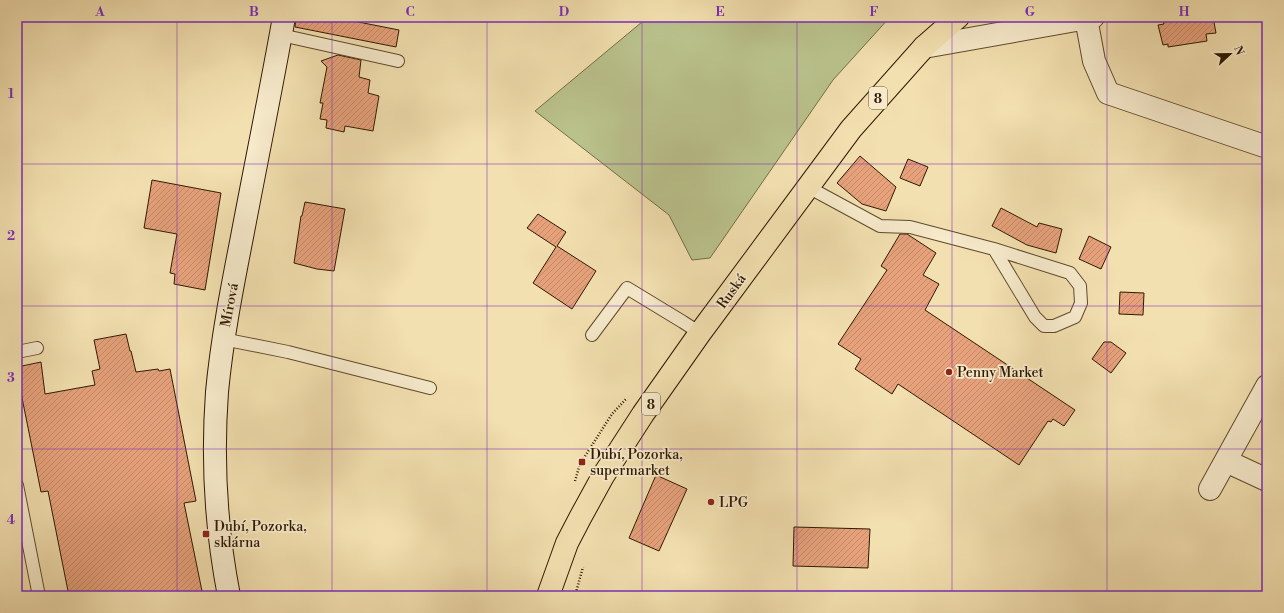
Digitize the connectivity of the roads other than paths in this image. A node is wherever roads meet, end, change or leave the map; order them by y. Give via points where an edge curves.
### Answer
1 (958, 17) edge
2 (1090, 18) edge
3 (283, 26) edge
4 (924, 47) junction
5 (398, 61) dead end
6 (1267, 147) edge
7 (808, 187) junction
8 (994, 249) junction
9 (700, 334) junction
10 (592, 335) dead end
11 (223, 338) junction
12 (37, 348) dead end
13 (17, 352) edge
14 (1267, 386) edge
15 (430, 388) dead end
16 (1226, 461) junction
17 (1267, 480) edge
18 (17, 485) edge
19 (1210, 489) dead end
20 (38, 596) edge
21 (229, 596) edge
22 (548, 596) edge

1 - 4 main road, Ruská / 8
2 - 4 street
2 - 6 street via 1094,61 1108,93
3 - 5 lane
3 - 11 street, Mírová
4 - 7 main road, Ruská / 8 via 851,129
7 - 8 lane via 880,226 910,227
7 - 9 main road, Ruská / 8
8 - 8 lane via 1070,273 1080,286 1081,303 1075,317 1054,326 1044,326 1035,317
9 - 10 lane via 627,288
9 - 22 main road, Ruská / 8 via 603,476 567,543
11 - 15 lane
11 - 21 street, Mírová via 217,391 216,490 220,541
12 - 13 lane
14 - 16 street
16 - 17 street
16 - 19 street
18 - 20 lane

